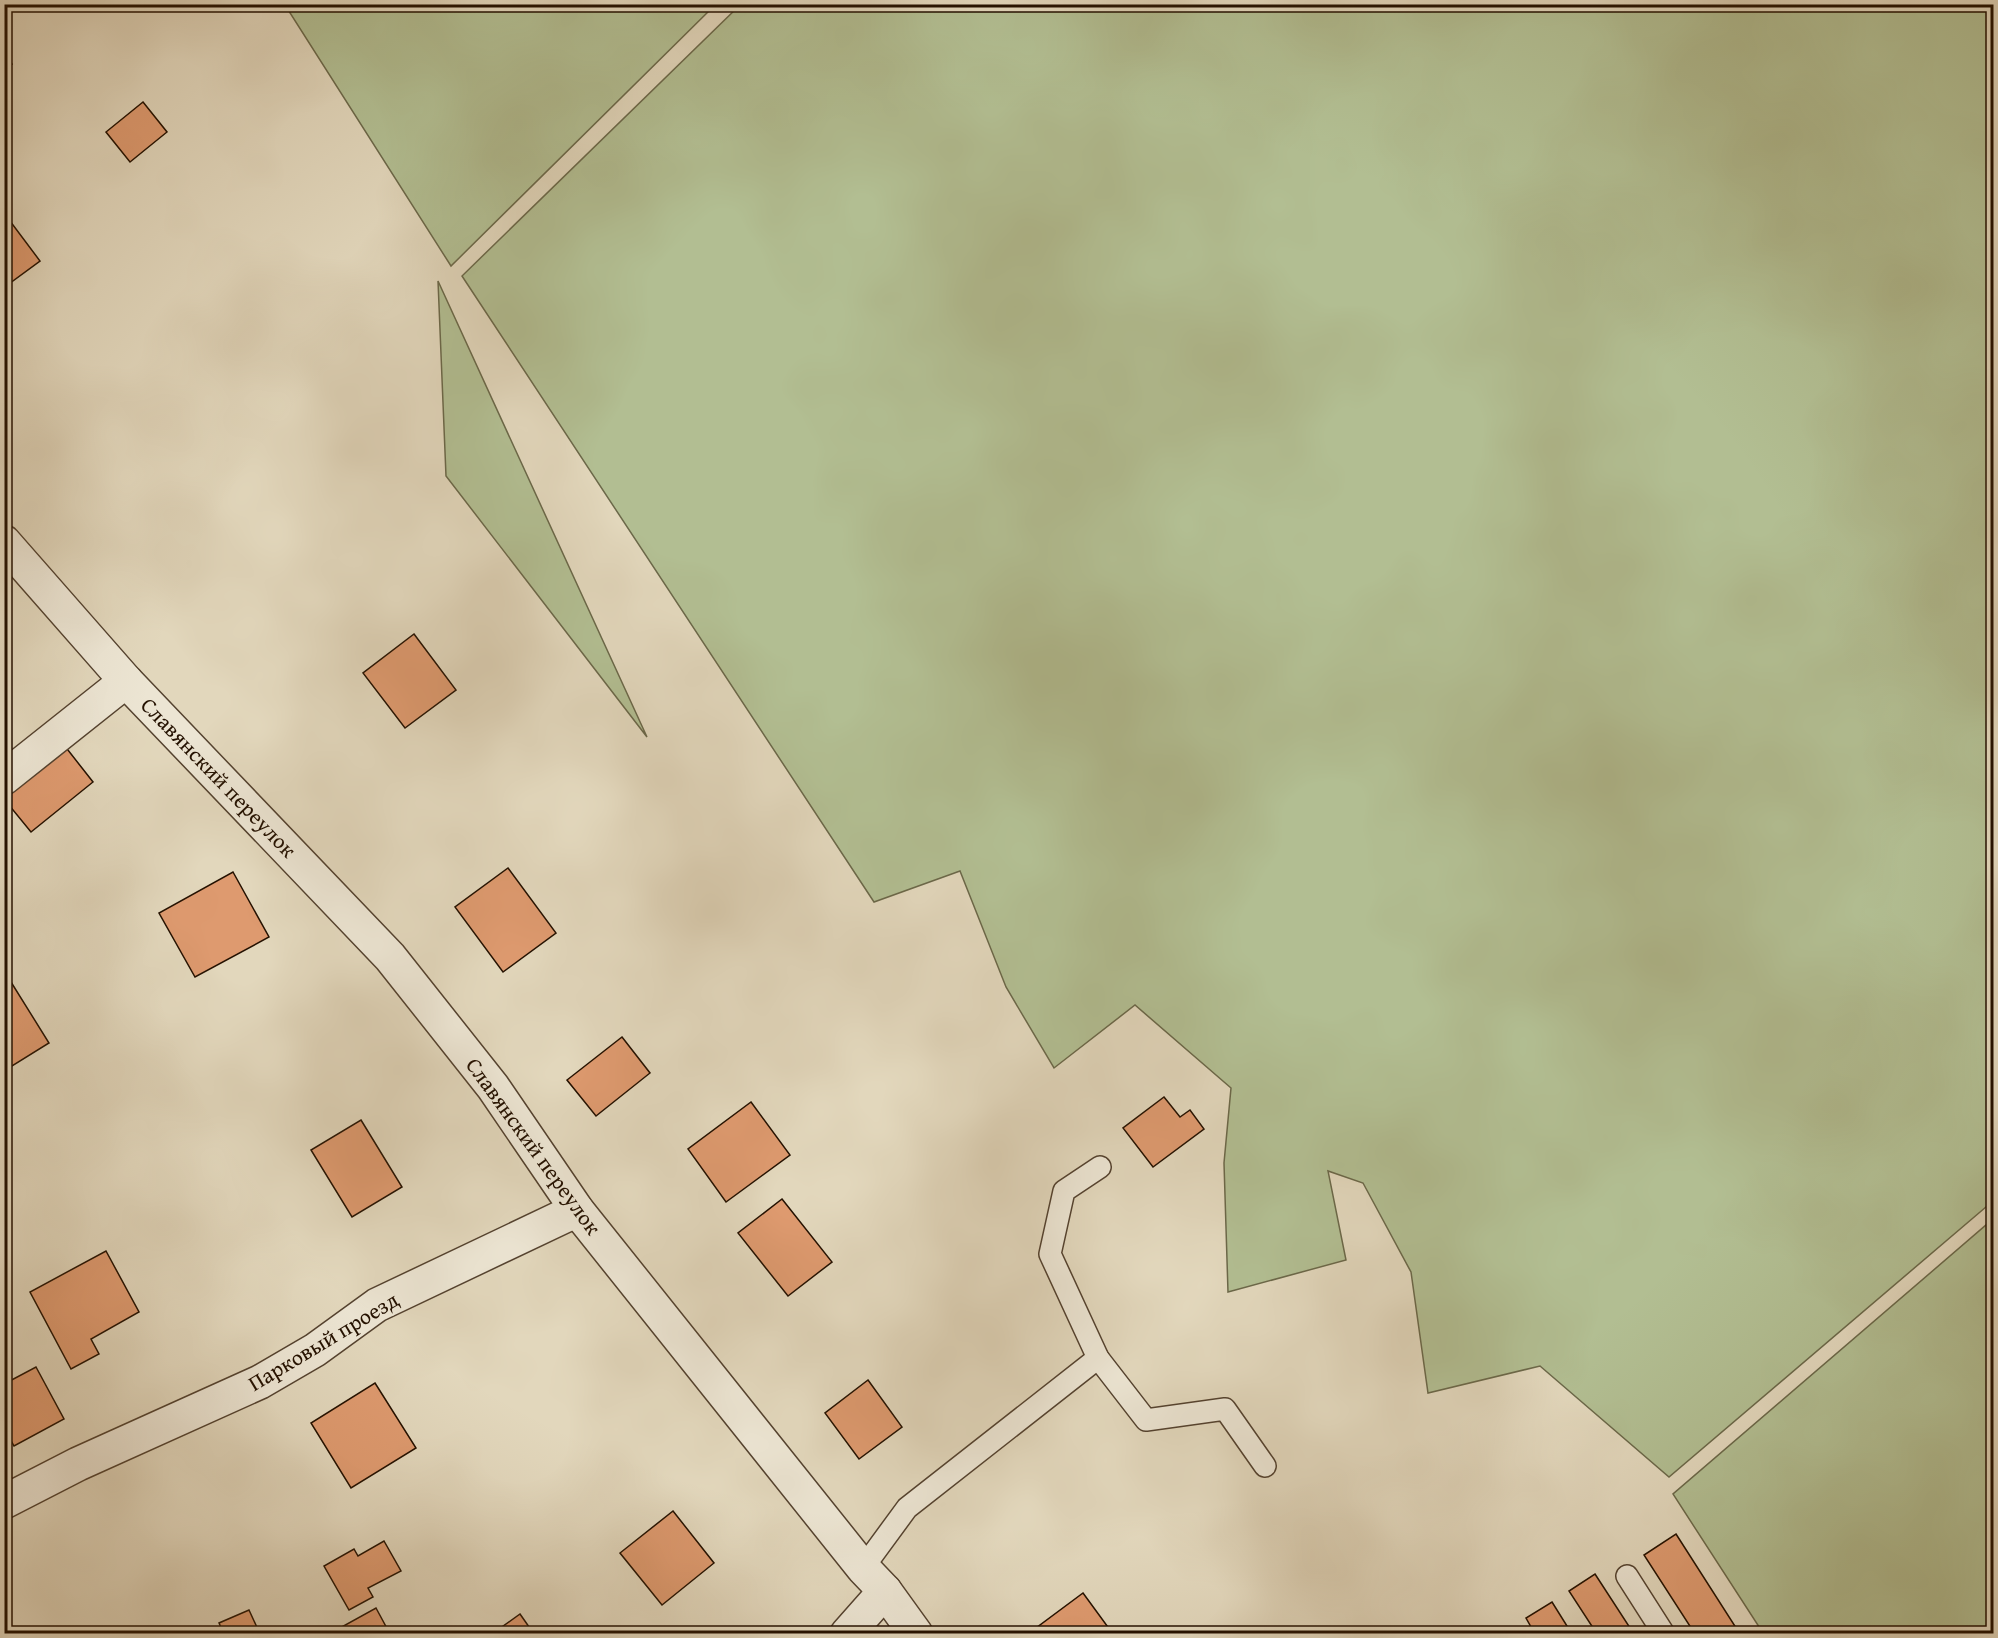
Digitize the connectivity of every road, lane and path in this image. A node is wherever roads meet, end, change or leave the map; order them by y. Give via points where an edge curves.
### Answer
1 (4, 542) edge
2 (126, 681) junction
3 (4, 778) edge
4 (1100, 1167) dead end
5 (578, 1210) junction
6 (1098, 1358) junction
7 (1265, 1466) dead end
8 (4, 1502) edge
9 (1627, 1576) dead end
10 (874, 1580) junction
11 (847, 1634) edge
12 (916, 1634) edge
13 (1664, 1634) edge

1 - 2 street, Славянский переулок
2 - 3 street
2 - 5 street, Славянский переулок via 390,957 493,1087
4 - 6 lane via 1064,1191 1050,1254
5 - 8 street, Парковый проезд via 377,1305 315,1350 260,1382
5 - 10 street, Славянский переулок
6 - 7 lane via 1146,1420 1225,1409
6 - 10 lane via 907,1509
9 - 13 lane
10 - 11 street
10 - 12 street, Славянский переулок

